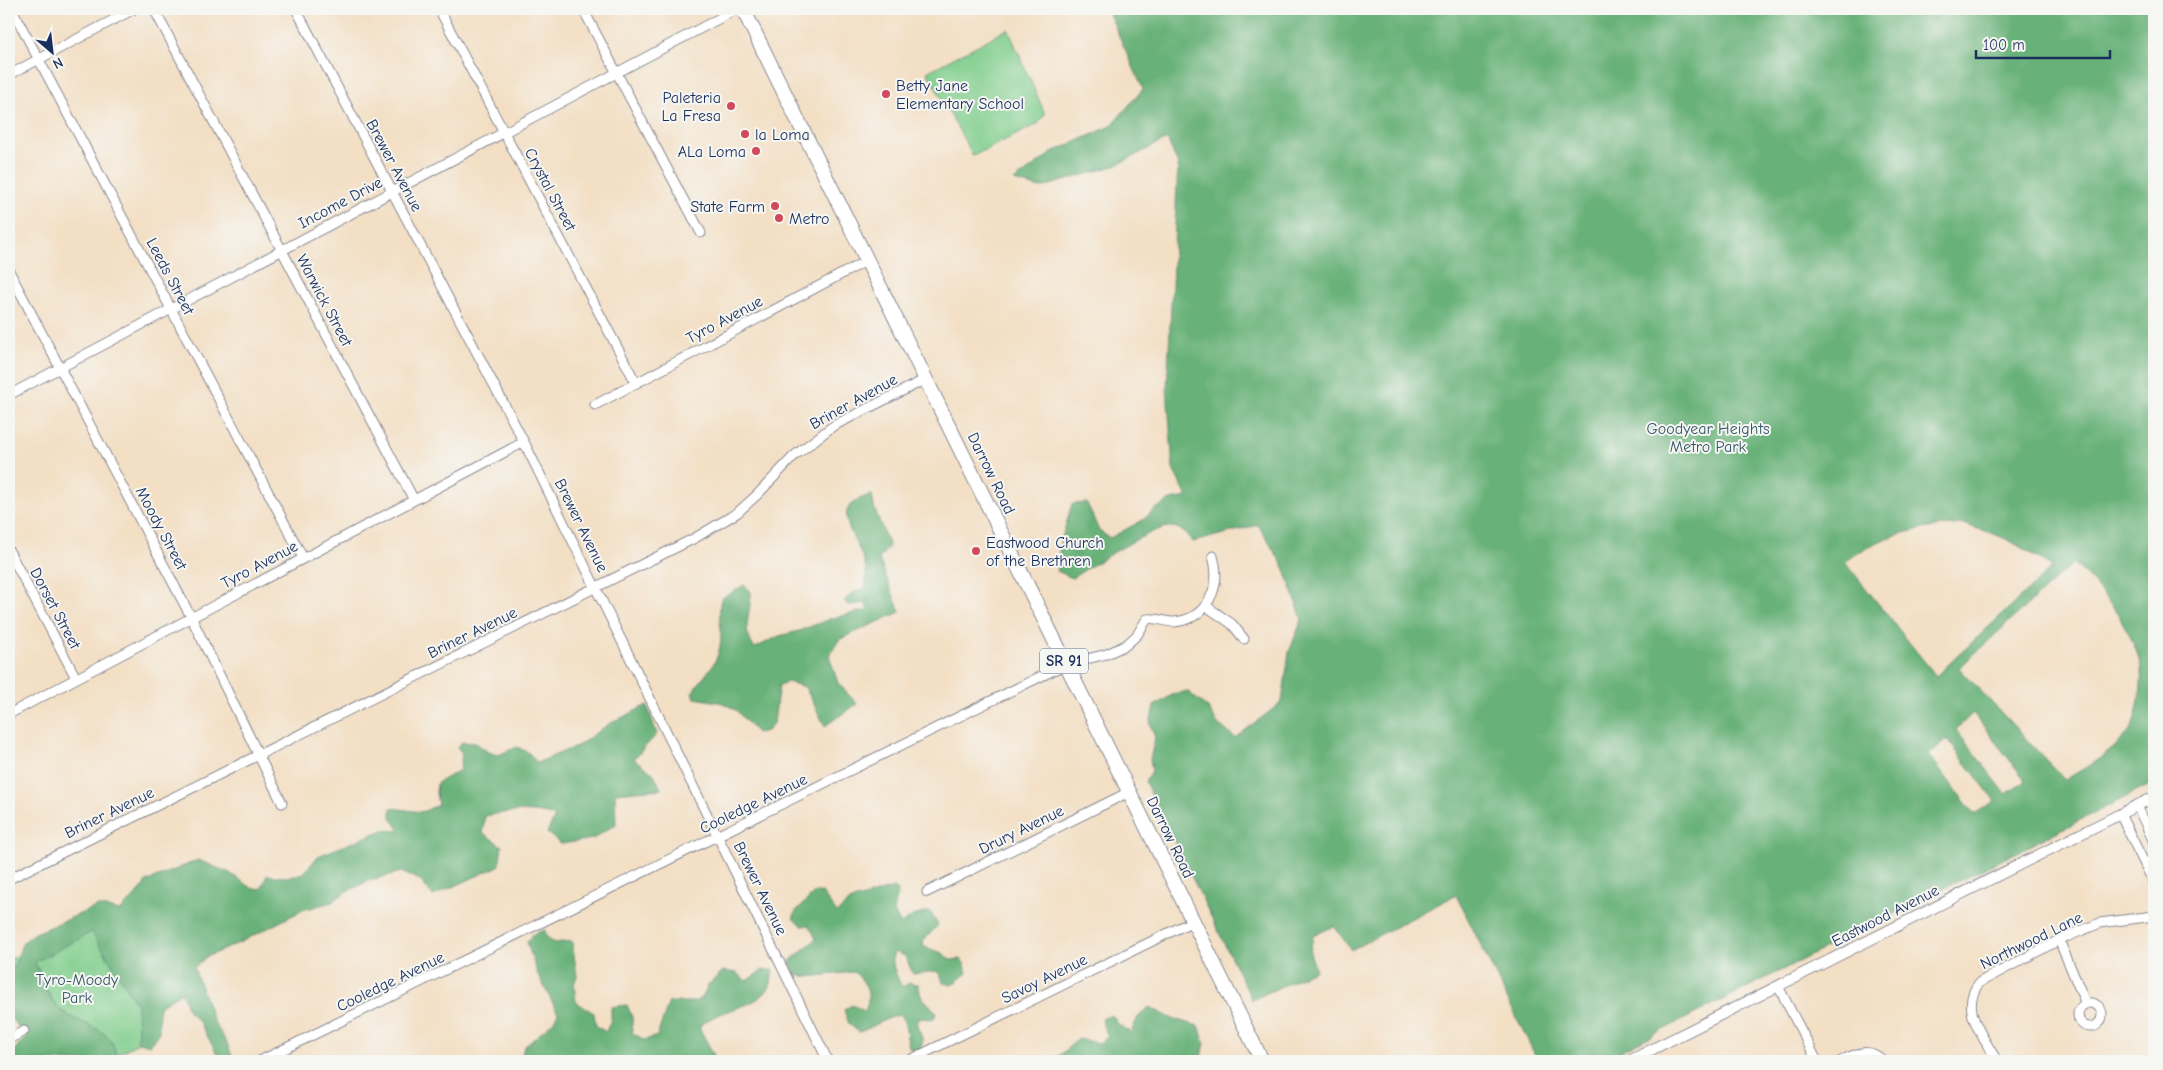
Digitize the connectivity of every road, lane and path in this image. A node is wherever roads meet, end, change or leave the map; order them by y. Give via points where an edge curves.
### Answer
1 (12, 9) edge
2 (134, 9) edge
3 (154, 9) edge
4 (296, 9) edge
5 (439, 9) edge
6 (583, 9) edge
7 (738, 9) edge
8 (743, 9) edge
9 (38, 59) junction
10 (617, 73) junction
11 (9, 75) edge
12 (505, 132) junction
13 (393, 192) junction
14 (701, 233) dead end
15 (281, 250) junction
16 (868, 260) junction
17 (9, 270) edge
18 (171, 308) junction
19 (60, 367) junction
20 (926, 379) junction
21 (636, 384) junction
22 (9, 394) edge
23 (595, 405) dead end
24 (524, 442) junction
25 (414, 500) junction
26 (9, 551) edge
27 (1214, 556) dead end
28 (302, 558) junction
29 (596, 588) junction
30 (1206, 606) junction
31 (192, 618) junction
32 (1244, 639) dead end
33 (1066, 664) junction
34 (76, 678) junction
35 (9, 714) edge
36 (260, 754) junction
37 (1129, 792) junction
38 (2154, 797) edge
39 (282, 803) dead end
40 (2136, 806) junction
41 (2120, 814) junction
42 (719, 837) junction
43 (2153, 839) edge
44 (2135, 844) junction
45 (2154, 859) edge
46 (2145, 864) junction
47 (9, 879) edge
48 (2154, 883) edge
49 (926, 892) dead end
50 (2154, 916) edge
51 (1193, 921) junction
52 (2059, 940) junction
53 (1778, 986) junction
54 (2086, 1004) dead end
55 (24, 1031) dead end
56 (9, 1039) edge
57 (260, 1061) edge
58 (828, 1061) edge
59 (908, 1061) edge
60 (1262, 1061) edge
61 (1630, 1061) edge
62 (1817, 1061) edge
63 (1841, 1061) edge
64 (1883, 1061) edge
65 (1997, 1061) edge

1 - 9 street, Leeds Street
2 - 9 street
3 - 15 street, Warwick Street
4 - 13 street, Brewer Avenue
5 - 12 street, Crystal Street
6 - 10 street
7 - 10 street, Income Drive
8 - 16 main road, Darrow Road / SR 91
9 - 11 street
9 - 18 street, Leeds Street
10 - 12 street, Income Drive
10 - 14 street
12 - 13 street, Income Drive
12 - 21 street, Crystal Street
13 - 15 street, Income Drive
13 - 24 street, Brewer Avenue
15 - 18 street, Income Drive
15 - 25 street, Warwick Street
16 - 20 main road, Darrow Road / SR 91
16 - 21 street, Tyro Avenue
17 - 19 street, Moody Street
18 - 19 street, Income Drive
18 - 28 street, Leeds Street
19 - 22 street, Income Drive
19 - 31 street, Moody Street
20 - 29 street, Briner Avenue via 840,422 810,442 758,494 725,521
20 - 33 main road, Darrow Road / SR 91
21 - 23 street, Tyro Avenue
24 - 25 street, Tyro Avenue
24 - 29 street, Brewer Avenue
25 - 28 street, Tyro Avenue
26 - 34 street, Dorset Street
27 - 30 street via 1216,587
28 - 31 street, Tyro Avenue
29 - 36 street, Briner Avenue
29 - 42 street, Brewer Avenue
30 - 32 street via 1232,624
30 - 33 street, Cooledge Avenue via 1181,621 1147,619 1132,641 1120,648
31 - 34 street, Tyro Avenue
31 - 36 street, Moody Street
33 - 37 main road, Darrow Road / SR 91
33 - 42 street, Cooledge Avenue
34 - 35 street, Tyro Avenue
36 - 39 street, Moody Street
36 - 47 street, Briner Avenue
37 - 49 street, Drury Avenue
37 - 51 main road, Darrow Road / SR 91
38 - 40 street, Eastwood Avenue
40 - 41 street, Eastwood Avenue
40 - 43 street
41 - 44 street
41 - 53 street, Eastwood Avenue
42 - 57 street, Cooledge Avenue
42 - 58 street, Brewer Avenue
43 - 44 street
44 - 46 street
45 - 46 street
46 - 48 street
50 - 52 street, Northwood Lane via 2100,923
51 - 59 street, Savoy Avenue
51 - 60 main road, Darrow Road / SR 91
52 - 54 street
52 - 65 street, Northwood Lane via 1986,978 1972,993 1969,1006
53 - 61 street, Eastwood Avenue
53 - 62 street
55 - 56 street
63 - 64 street via 1865,1052

